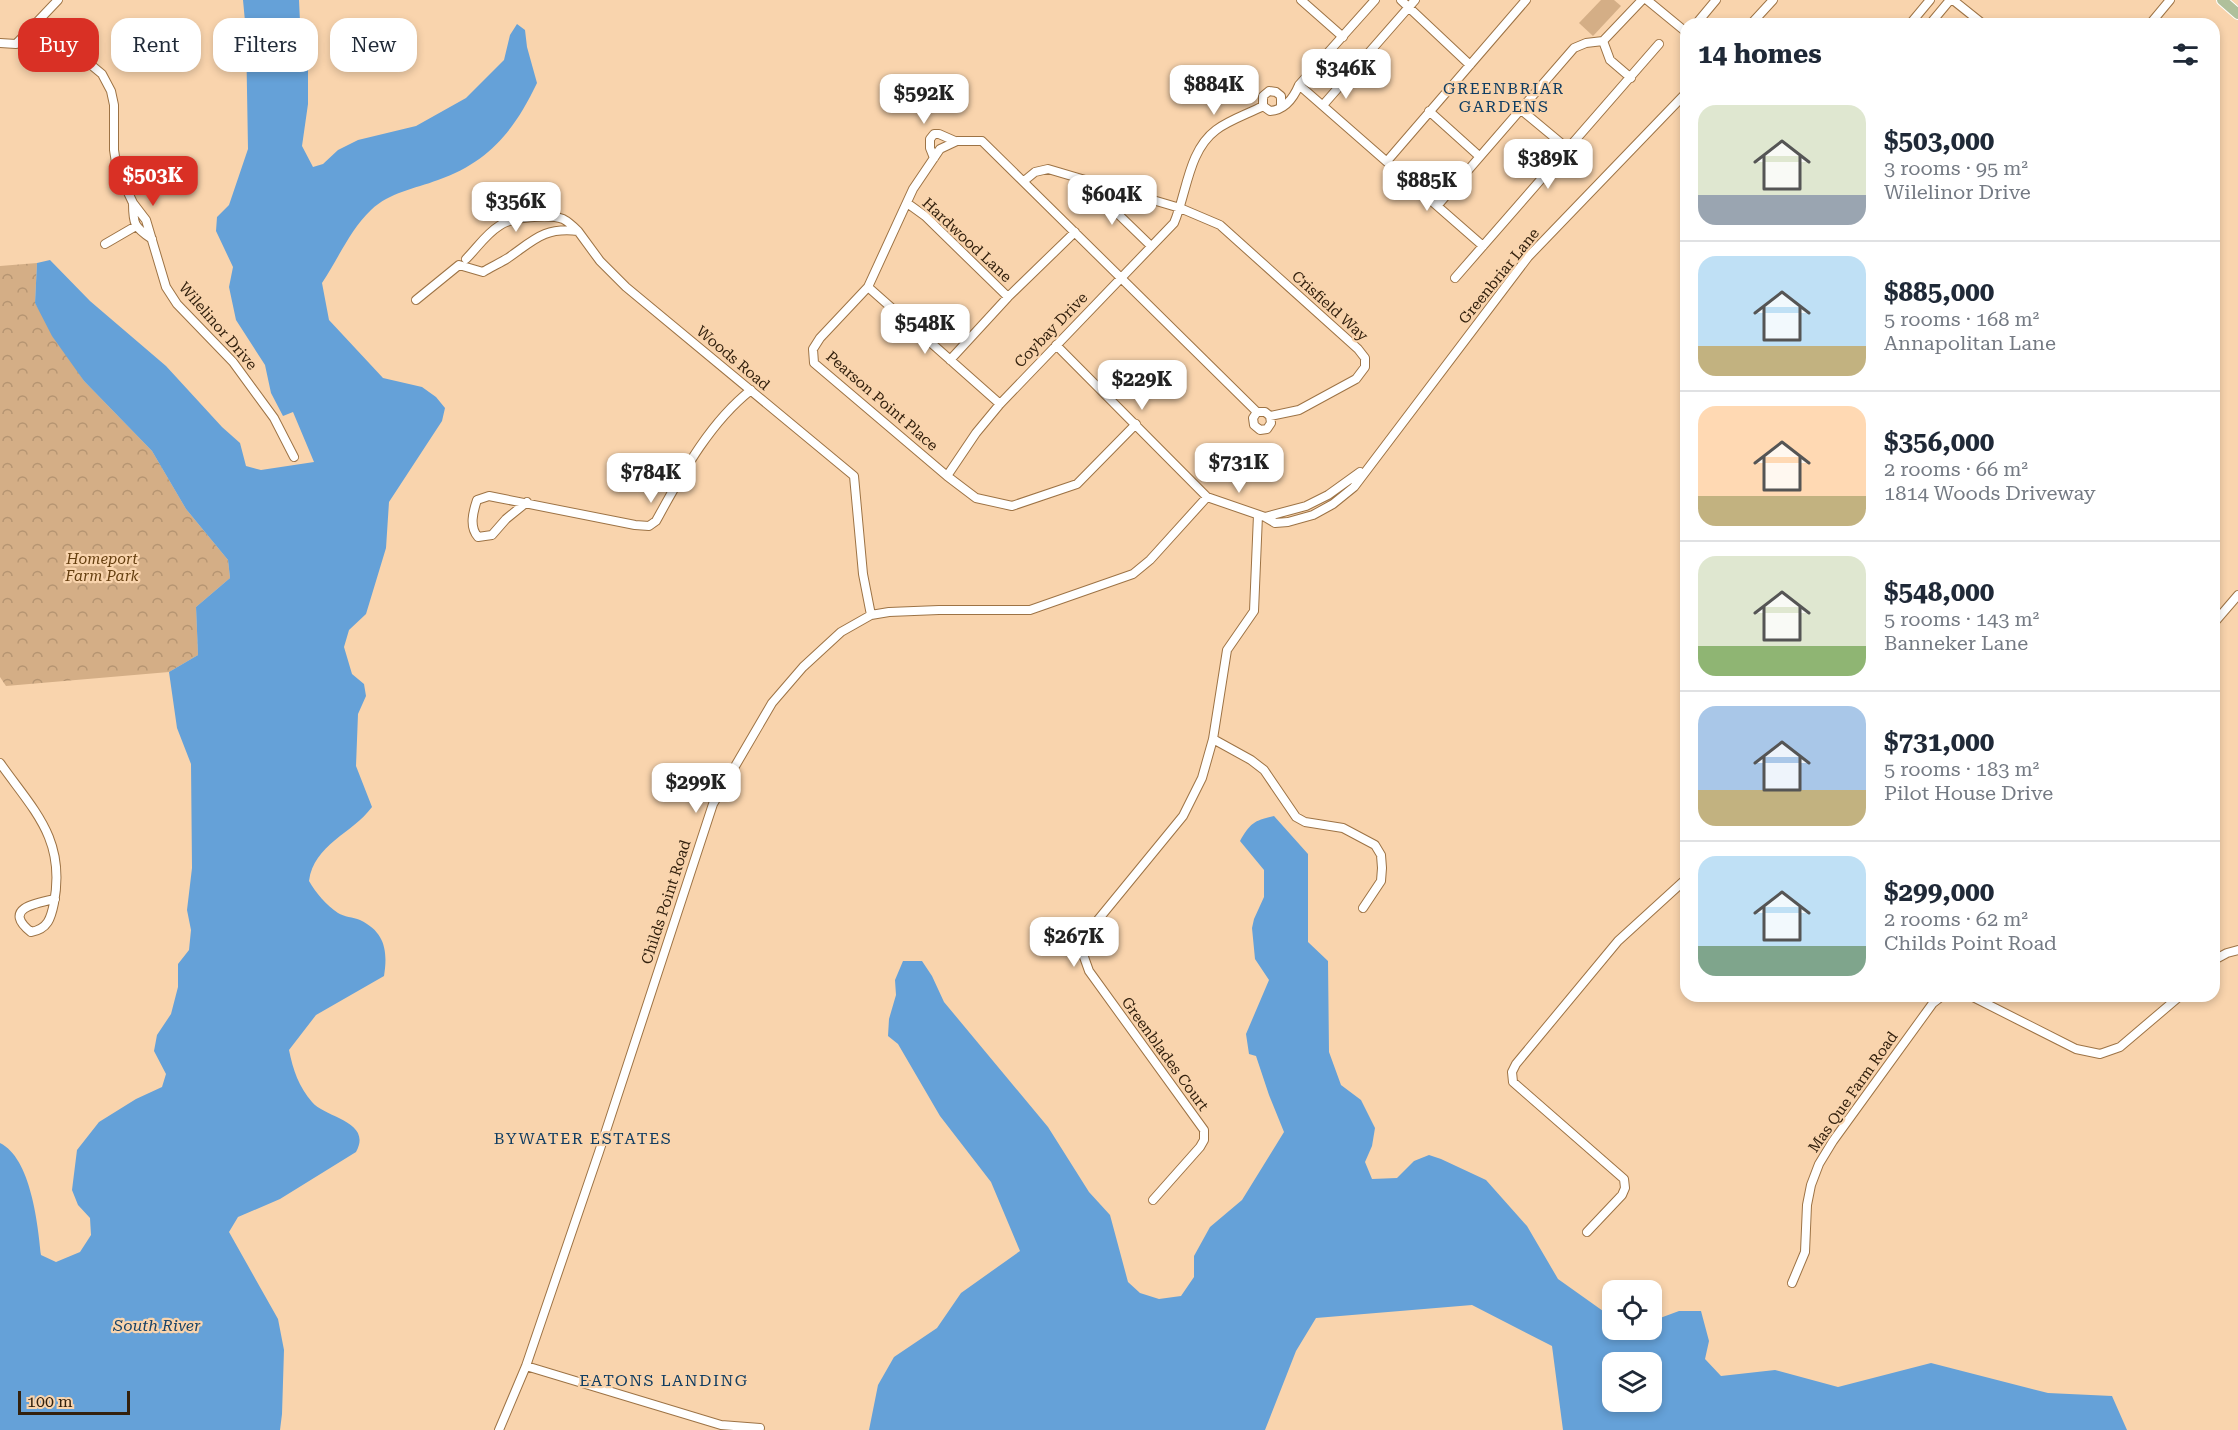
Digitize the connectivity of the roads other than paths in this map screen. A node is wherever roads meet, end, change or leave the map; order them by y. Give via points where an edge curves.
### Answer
1 (58, 0) edge
2 (1301, 0) edge
3 (1375, 0) edge
4 (1401, 0) edge
5 (1526, 0) edge
6 (1642, 0) edge
7 (1647, 0) edge
8 (1716, 0) edge
9 (1773, 0) edge
10 (1930, 0) edge
11 (1952, 0) edge
12 (2170, 0) edge
13 (2222, 0) edge
14 (1412, 3) edge
15 (2238, 15) edge
16 (41, 18) edge
17 (1701, 18) edge
18 (1756, 18) edge
19 (1915, 18) edge
20 (1936, 18) edge
21 (1975, 18) edge
22 (2155, 18) edge
23 (1680, 27) edge
24 (1343, 37) junction
25 (1603, 41) junction
26 (0, 42) edge
27 (18, 42) edge
28 (1659, 44) dead end
29 (1470, 64) junction
30 (99, 72) edge
31 (1631, 78) junction
32 (1299, 84) junction
33 (1680, 99) edge
34 (1281, 101) junction
35 (1324, 105) junction
36 (1263, 106) junction
37 (1520, 109) junction
38 (1429, 111) junction
39 (955, 141) junction
40 (1567, 148) junction
41 (1479, 156) junction
42 (934, 158) junction
43 (1388, 160) junction
44 (1024, 182) junction
45 (1114, 189) junction
46 (133, 203) junction
47 (907, 203) junction
48 (1438, 205) junction
49 (1180, 208) junction
50 (136, 226) junction
51 (578, 231) junction
52 (1075, 232) junction
53 (152, 238) junction
54 (105, 244) dead end
55 (1151, 246) junction
56 (1483, 246) junction
57 (466, 259) dead end
58 (1120, 278) junction
59 (1455, 278) dead end
60 (868, 287) junction
61 (1008, 297) junction
62 (416, 300) dead end
63 (1056, 345) junction
64 (950, 360) junction
65 (751, 390) junction
66 (1000, 404) junction
67 (1257, 412) junction
68 (1270, 416) junction
69 (1136, 424) junction
70 (294, 457) dead end
71 (947, 476) junction
72 (1207, 497) junction
73 (527, 502) junction
74 (1262, 516) junction
75 (2238, 595) edge
76 (871, 615) junction
77 (2220, 616) edge
78 (1213, 739) junction
79 (0, 763) edge
80 (1680, 884) edge
81 (55, 899) junction
82 (1363, 908) dead end
83 (2238, 950) edge
84 (2220, 957) edge
85 (1933, 1002) edge
86 (1983, 1002) edge
87 (2173, 1002) edge
88 (1153, 1200) dead end
89 (1587, 1232) dead end
90 (1792, 1283) dead end
91 (526, 1366) junction
92 (720, 1427) edge
93 (760, 1428) dead end
94 (499, 1430) edge

1 - 16 street
2 - 24 street
3 - 24 street
4 - 14 street
5 - 29 street
6 - 25 street
7 - 23 street
8 - 17 street
9 - 18 street
10 - 19 street
11 - 20 street
11 - 21 street
12 - 22 street
13 - 15 main road
14 - 29 street
14 - 35 street
24 - 32 street
25 - 31 street via 1610,60
25 - 37 street via 1574,48
26 - 27 street
28 - 31 street
29 - 38 street
30 - 46 street, Wilelinor Drive via 114,105 117,169
31 - 40 street
32 - 34 street via 1293,99
32 - 35 street
33 - 74 street, Greenbriar Lane via 1528,257 1372,462 1328,495 1306,506
34 - 36 street via 1274,111
34 - 36 street via 1276,92 1266,93
35 - 43 street
36 - 49 street, Coybay Drive via 1216,129 1202,144 1193,160
37 - 40 street
37 - 41 street
38 - 41 street
38 - 43 street
39 - 42 street, Pearson Point Place via 940,149
39 - 42 street via 934,134 930,139
39 - 44 street via 982,141
40 - 56 street
41 - 48 street
42 - 47 street, Pearson Point Place
43 - 48 street
44 - 45 street via 1035,172 1048,169
44 - 52 street
45 - 49 street
45 - 55 street via 1118,214
46 - 50 street, Wilelinor Drive
46 - 53 street, Wilelinor Drive via 146,219
47 - 60 street, Pearson Point Place
47 - 61 street, Hardwood Lane
48 - 56 street
49 - 55 street, Coybay Drive via 1174,223
49 - 68 street, Crisfield Way via 1220,225 1365,358 1365,367 1356,379 1299,410
50 - 53 street
50 - 54 street
51 - 57 street via 562,219 510,220 495,229
51 - 62 street via 548,231 483,272 459,265
51 - 65 street, Woods Road via 626,287
52 - 58 street
52 - 61 street
53 - 70 street, Wilelinor Drive via 166,287 177,304 233,362 274,418
55 - 58 street, Coybay Drive
56 - 59 street
58 - 63 street, Coybay Drive
58 - 67 street, Crisfield Way
60 - 64 street
60 - 71 street, Pearson Point Place via 819,338 813,349 814,363
61 - 64 street
63 - 66 street, Coybay Drive
63 - 69 street
64 - 66 street
65 - 73 street via 732,405 703,443 656,521 649,526
65 - 76 street, Woods Road via 854,476
66 - 71 street, Coybay Drive
67 - 68 street, Crisfield Way
67 - 68 street, Crisfield Way via 1254,425 1260,430 1267,429
69 - 71 street via 1077,484 1012,506 976,498
69 - 72 street
72 - 74 street
72 - 76 street, Childs Point Road via 1133,574 1030,610
73 - 73 street via 489,496 477,500 472,521 475,534 492,535
74 - 78 street via 1254,611 1227,650
75 - 77 street
76 - 91 street, Childs Point Road via 841,632 772,703 713,804
78 - 82 street via 1264,770 1296,817 1343,828 1375,845 1381,855 1381,880
78 - 88 street, Greenblades Court via 1202,778 1183,816 1079,943 1089,971 1204,1130 1200,1147
79 - 81 street via 49,835 57,865
80 - 89 street via 1618,941 1512,1072 1513,1082 1624,1179 1622,1195
81 - 81 street via 47,924 39,931 31,932 21,924 20,916 29,904
83 - 84 street
85 - 90 street, Mas Que Farm Road via 1819,1164 1807,1204 1805,1252
86 - 87 street via 2084,1053 2100,1054 2120,1047
91 - 92 street
91 - 94 street, Childs Point Road
92 - 93 street

